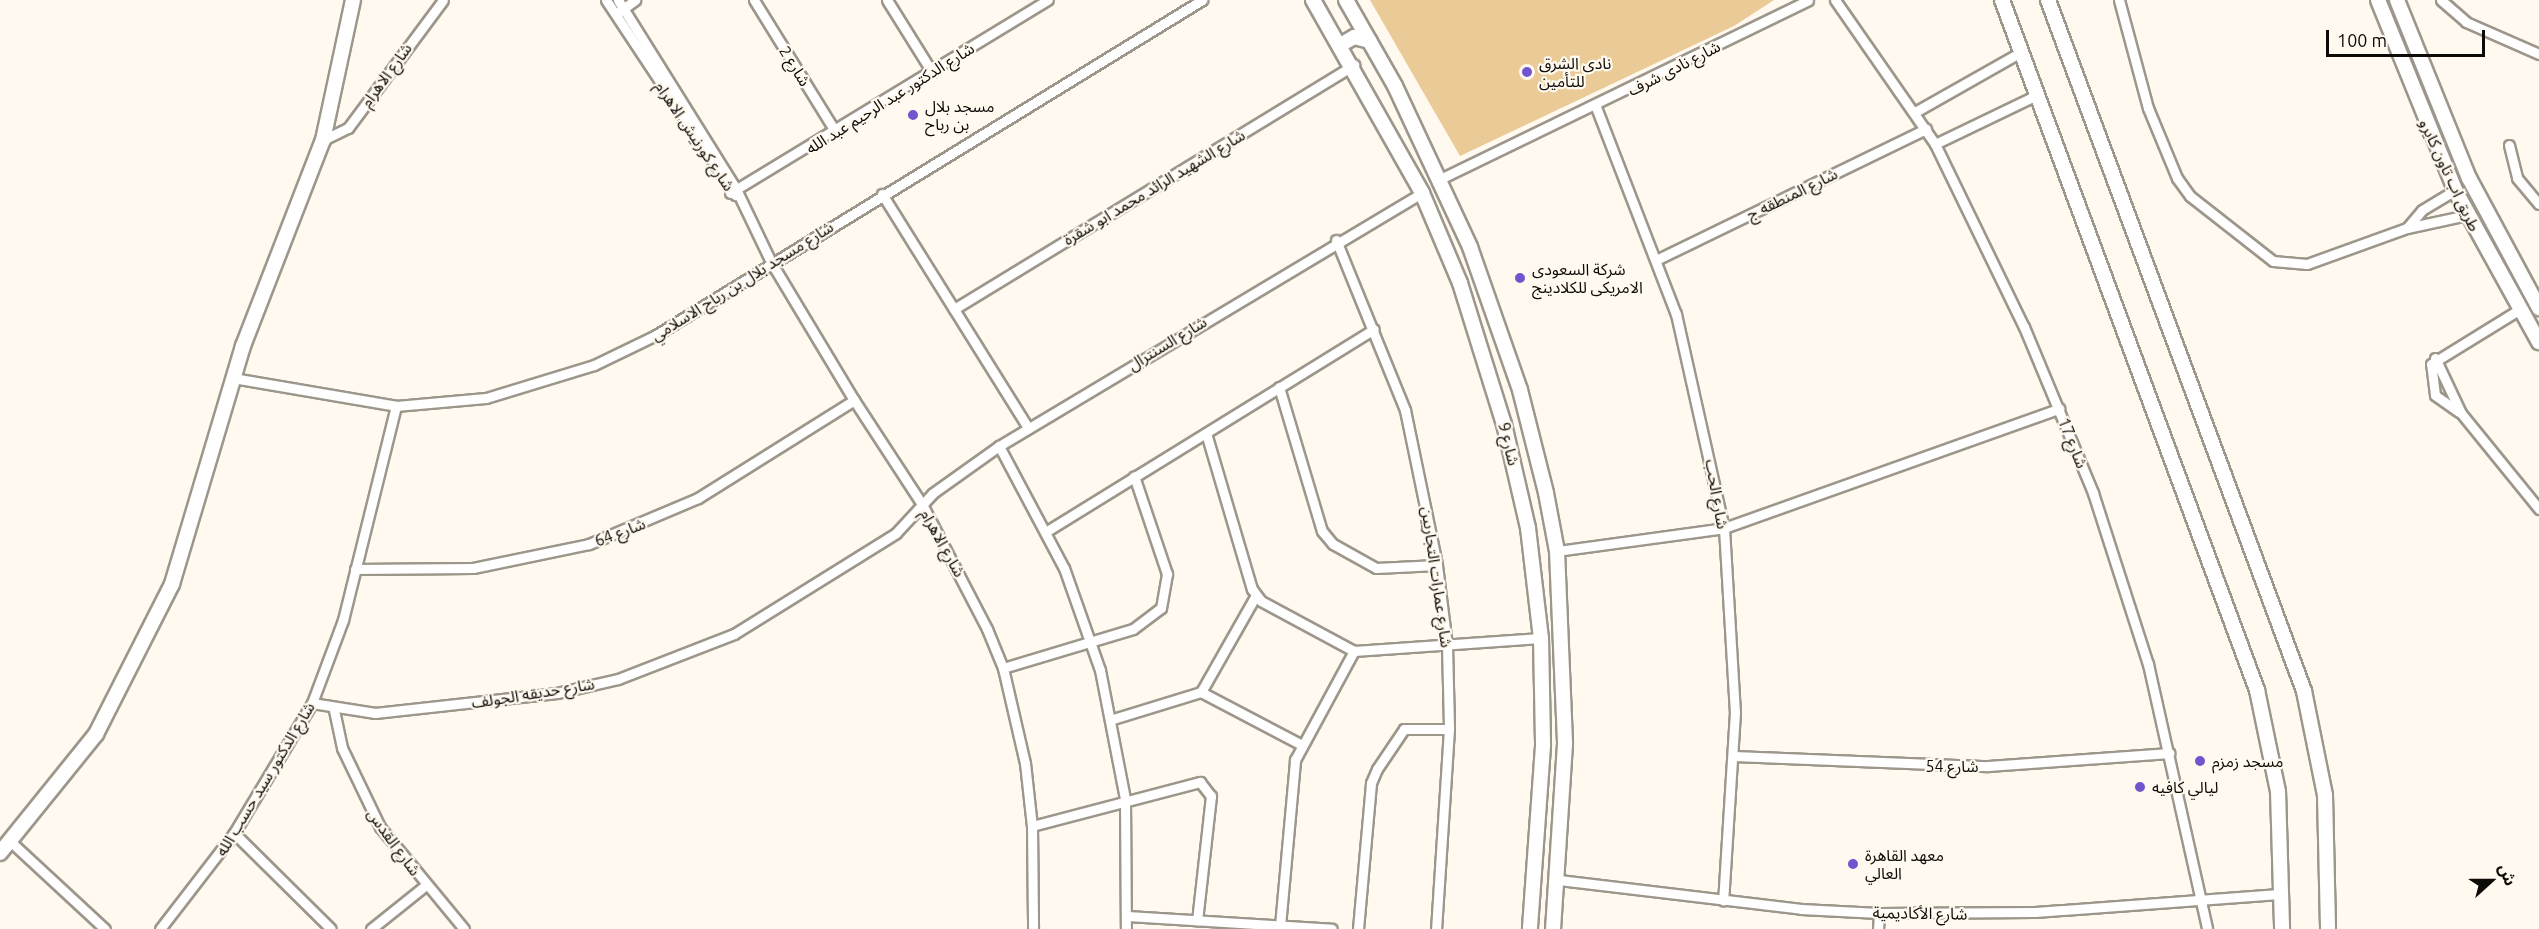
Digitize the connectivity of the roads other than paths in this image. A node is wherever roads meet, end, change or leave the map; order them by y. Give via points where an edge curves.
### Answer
1 (353, 0) edge
2 (442, 0) edge
3 (606, 0) edge
4 (635, 0) edge
5 (754, 0) edge
6 (887, 0) edge
7 (1048, 0) edge
8 (1202, 0) edge
9 (1313, 0) edge
10 (1346, 0) edge
11 (1808, 0) edge
12 (1835, 0) edge
13 (2002, 0) edge
14 (2048, 0) edge
15 (2119, 0) edge
16 (2378, 0) edge
17 (2397, 0) edge
18 (2441, 0) edge
19 (619, 7) edge
20 (1370, 41) junction
21 (1342, 44) junction
22 (2021, 52) junction
23 (2539, 54) edge
24 (1354, 64) junction
25 (932, 72) junction
26 (2037, 95) junction
27 (1596, 107) junction
28 (1915, 112) junction
29 (1926, 129) junction
30 (836, 133) junction
31 (322, 140) junction
32 (1935, 144) junction
33 (2509, 145) dead end
34 (1440, 179) junction
35 (2455, 190) junction
36 (735, 193) junction
37 (1422, 193) junction
38 (882, 194) junction
39 (2539, 204) edge
40 (2467, 215) junction
41 (2407, 228) junction
42 (1336, 240) junction
43 (1658, 259) junction
44 (771, 262) junction
45 (2539, 308) edge
46 (954, 309) junction
47 (2520, 309) junction
48 (2539, 326) edge
49 (1374, 328) junction
50 (2539, 342) edge
51 (2435, 358) junction
52 (233, 378) junction
53 (1279, 387) junction
54 (854, 400) junction
55 (396, 406) junction
56 (2059, 409) junction
57 (2461, 413) junction
58 (1029, 428) junction
59 (1206, 433) junction
60 (999, 446) junction
61 (1134, 476) junction
62 (923, 506) junction
63 (2539, 509) edge
64 (1724, 528) junction
65 (1047, 531) junction
66 (1557, 551) junction
67 (1437, 565) junction
68 (355, 569) junction
69 (1255, 597) junction
70 (1540, 638) junction
71 (1091, 641) junction
72 (1448, 645) junction
73 (1354, 651) junction
74 (1003, 668) junction
75 (1201, 692) junction
76 (312, 704) junction
77 (334, 710) junction
78 (1113, 719) junction
79 (1449, 729) junction
80 (1302, 745) junction
81 (2170, 753) junction
82 (1734, 756) junction
83 (1125, 799) junction
84 (1032, 826) junction
85 (234, 833) junction
86 (11, 842) junction
87 (0, 853) edge
88 (1559, 880) junction
89 (426, 885) junction
90 (2282, 894) junction
91 (2204, 900) junction
92 (1723, 901) junction
93 (1879, 913) junction
94 (1128, 916) junction
95 (1197, 920) junction
96 (1280, 926) junction
97 (105, 929) edge
98 (160, 929) edge
99 (331, 929) edge
100 (371, 929) edge
101 (464, 929) edge
102 (1033, 929) edge
103 (1126, 929) edge
104 (1332, 929) edge
105 (1358, 929) edge
106 (1436, 929) edge
107 (1530, 929) edge
108 (1553, 929) edge
109 (1878, 929) edge
110 (2207, 929) edge
111 (2282, 929) edge
112 (2328, 929) edge

1 - 31 main road
2 - 31 street, شارع الاهرام via 348,128
3 - 19 street, شارع كورنيش الاهرام
4 - 19 street
5 - 30 street, شارع 2
6 - 25 street
7 - 25 street, شارع الدكتور عبد الرحيم عبد الله
8 - 38 street, شارع مسجد بلال بن رباح الاسلامي
9 - 21 main road, شارع 9
10 - 20 main road, شارع 9
11 - 27 street, شارع نادى شرف
12 - 28 street, شارع 17
13 - 22 main road
14 - 112 main road via 2304,691 2325,795
15 - 41 street via 2148,108 2177,178 2233,232 2289,266
16 - 35 main road, طريق اب تاون كايرو
17 - 45 main road, طريق اب تاون كايرو via 2469,178
18 - 23 street via 2466,22
19 - 36 street, شارع كورنيش الاهرام
20 - 21 main road via 1354,37
20 - 34 main road, شارع 9
21 - 24 main road, شارع 9
22 - 26 main road
22 - 28 street
24 - 37 main road, شارع 9
24 - 46 street, شارع الشهيد الرائد محمد ابو شقرة
25 - 30 street, شارع الدكتور عبد الرحيم عبد الله
26 - 32 street
26 - 90 main road via 2257,690 2278,791
27 - 34 street, شارع نادى شرف
27 - 43 street, شارع الحب
28 - 29 street, شارع 17
29 - 32 street, شارع 17
29 - 43 street, شارع المنطقه ج
30 - 36 street, شارع الدكتور عبد الرحيم عبد الله
31 - 52 main road
32 - 56 street, شارع 17
33 - 39 street via 2517,178
34 - 66 main road, شارع 9 via 1520,390
35 - 40 main road, طريق اب تاون كايرو
35 - 41 street via 2422,210
36 - 44 street, شارع الاهرام
37 - 42 street, شارع السنترال
37 - 70 main road, شارع 9 via 1466,302 1504,424 1528,528
38 - 44 street, شارع مسجد بلال بن رباح الاسلامي
38 - 46 street
40 - 41 street
40 - 47 main road, طريق اب تاون كايرو
42 - 49 street, شارع عمارات التجاريين
42 - 58 street, شارع السنترال
43 - 64 street, شارع الحب via 1692,370
44 - 54 street, شارع الاهرام
44 - 55 street, شارع مسجد بلال بن رباح الاسلامي via 625,353 558,379 486,398
46 - 58 street
47 - 48 main road
47 - 50 main road, طريق اب تاون كايرو
47 - 51 street
49 - 53 street
49 - 67 street, شارع عمارات التجاريين via 1413,439
51 - 57 street
51 - 57 street via 2430,373 2435,395
52 - 55 street, شارع مسجد بلال بن رباح الاسلامي
52 - 86 main road via 187,543 143,649 77,761
53 - 59 street
53 - 67 street via 1322,531 1332,544 1376,568
54 - 62 street, شارع الاهرام
54 - 68 street, شارع 64 via 698,498 589,544 473,568
55 - 68 street, شارع الدكتور سيد حسب الله
56 - 64 street
56 - 81 street, شارع 17 via 2124,584
57 - 63 street
58 - 60 street, شارع السنترال
59 - 61 street
59 - 69 street
60 - 62 street, شارع السنترال via 947,481
60 - 65 street
61 - 65 street
61 - 71 street via 1167,574 1168,589 1150,621
62 - 74 street, شارع الاهرام via 963,578
62 - 77 street, شارع حديقه الجولف via 896,533 788,603 677,659 557,693 375,713
64 - 66 street
64 - 82 street, شارع الحب
65 - 71 street
66 - 88 main road, شارع 9 via 1565,744
67 - 72 street, شارع عمارات التجاريين
68 - 76 street, شارع الدكتور سيد حسب الله via 337,639
69 - 73 street
69 - 75 street
70 - 72 street
70 - 107 main road, شارع 9 via 1543,746
71 - 74 street
71 - 78 street
72 - 73 street
72 - 79 street, شارع عمارات التجاريين
73 - 80 street
74 - 84 street, شارع الاهرام
75 - 78 street
75 - 80 street
76 - 77 street, شارع حديقه الجولف
76 - 85 street, شارع الدكتور سيد حسب الله
77 - 89 street, شارع القدس via 358,787 380,827
78 - 83 street
79 - 105 street via 1404,729 1371,783
79 - 106 street, شارع عمارات التجاريين
80 - 96 street via 1295,760
81 - 82 street, شارع 54 via 1988,766
81 - 91 street, شارع 17
82 - 92 street, شارع الحب
83 - 84 street
83 - 94 street
83 - 95 street via 1190,782 1207,787 1211,796
84 - 102 street, شارع الاهرام
85 - 98 street, شارع الدكتور سيد حسب الله
85 - 99 street
86 - 87 main road
86 - 97 street
88 - 92 street, شارع الأكاديمية
88 - 108 main road, شارع 9
89 - 100 street
89 - 101 street, شارع القدس
90 - 91 street, شارع الأكاديمية
90 - 111 main road
91 - 93 street, شارع الأكاديمية via 2035,912
91 - 110 street, شارع 17
92 - 93 street, شارع الأكاديمية
93 - 109 street
94 - 95 street
94 - 103 street
95 - 96 street
96 - 104 street

